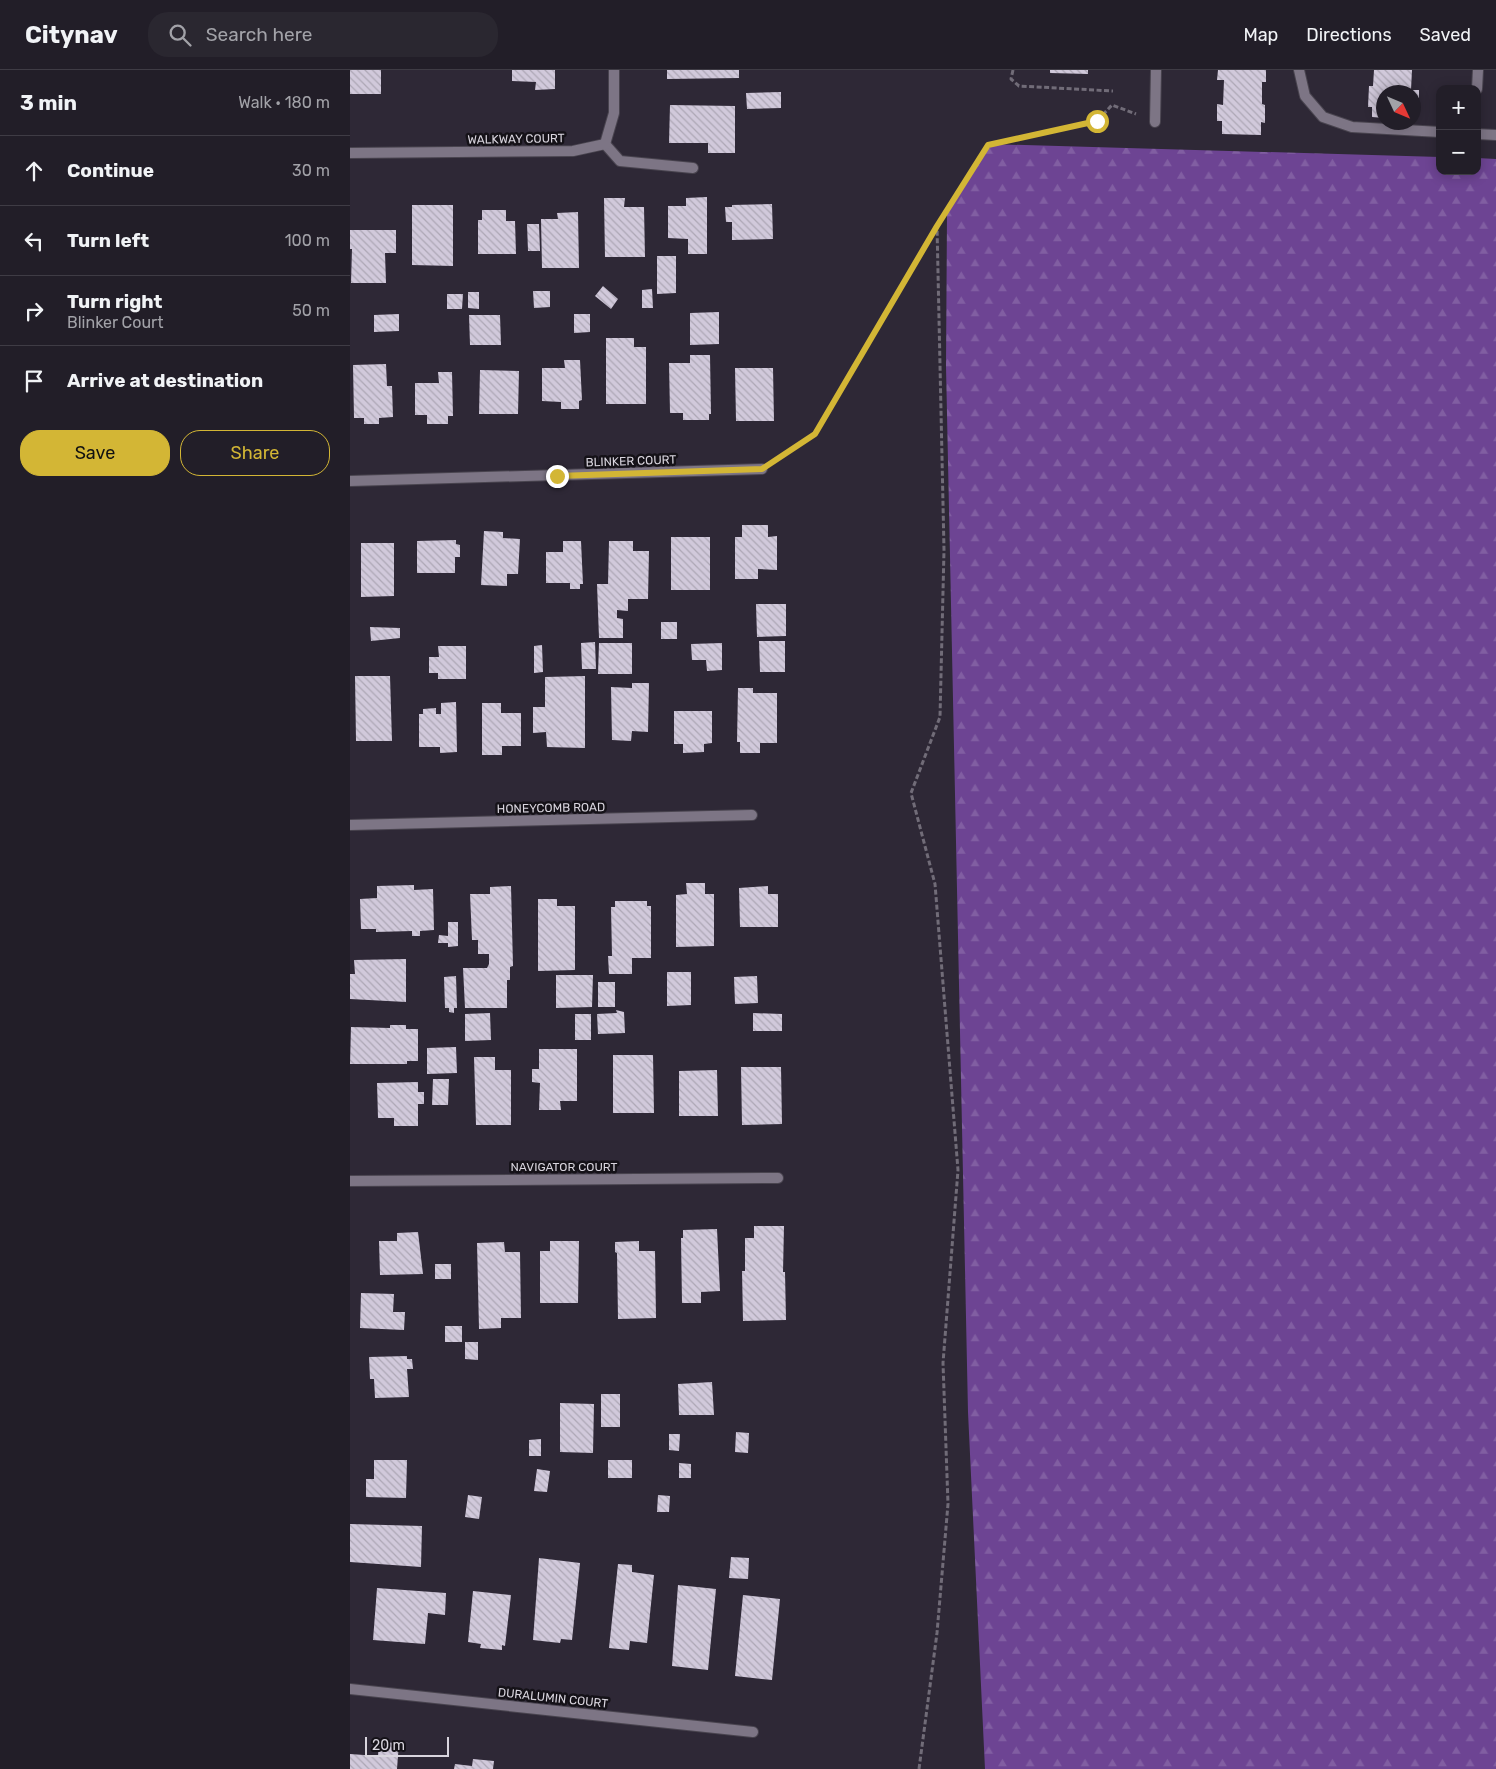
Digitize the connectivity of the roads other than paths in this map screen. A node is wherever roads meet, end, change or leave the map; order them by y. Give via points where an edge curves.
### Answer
1 (614, 70) edge
2 (1156, 70) edge
3 (1299, 70) edge
4 (1478, 70) edge
5 (1477, 85) edge
6 (1155, 122) road end
7 (1436, 132) edge
8 (1481, 134) edge
9 (1496, 135) edge
10 (606, 144) junction
11 (350, 153) edge
12 (693, 168) dead end
13 (762, 469) road end
14 (350, 481) edge
15 (752, 815) dead end
16 (350, 825) edge
17 (778, 1178) dead end
18 (350, 1181) edge
19 (350, 1689) edge
20 (753, 1732) dead end

1 - 10 street via 614,113
2 - 6 street
3 - 7 street via 1305,96 1323,117 1352,127
4 - 5 street
8 - 9 street
10 - 11 street, WALKWAY COURT via 573,150
10 - 12 street via 620,161
13 - 14 street, BLINKER COURT
15 - 16 street, HONEYCOMB ROAD
17 - 18 street, NAVIGATOR COURT
19 - 20 street, DURALUMIN COURT

